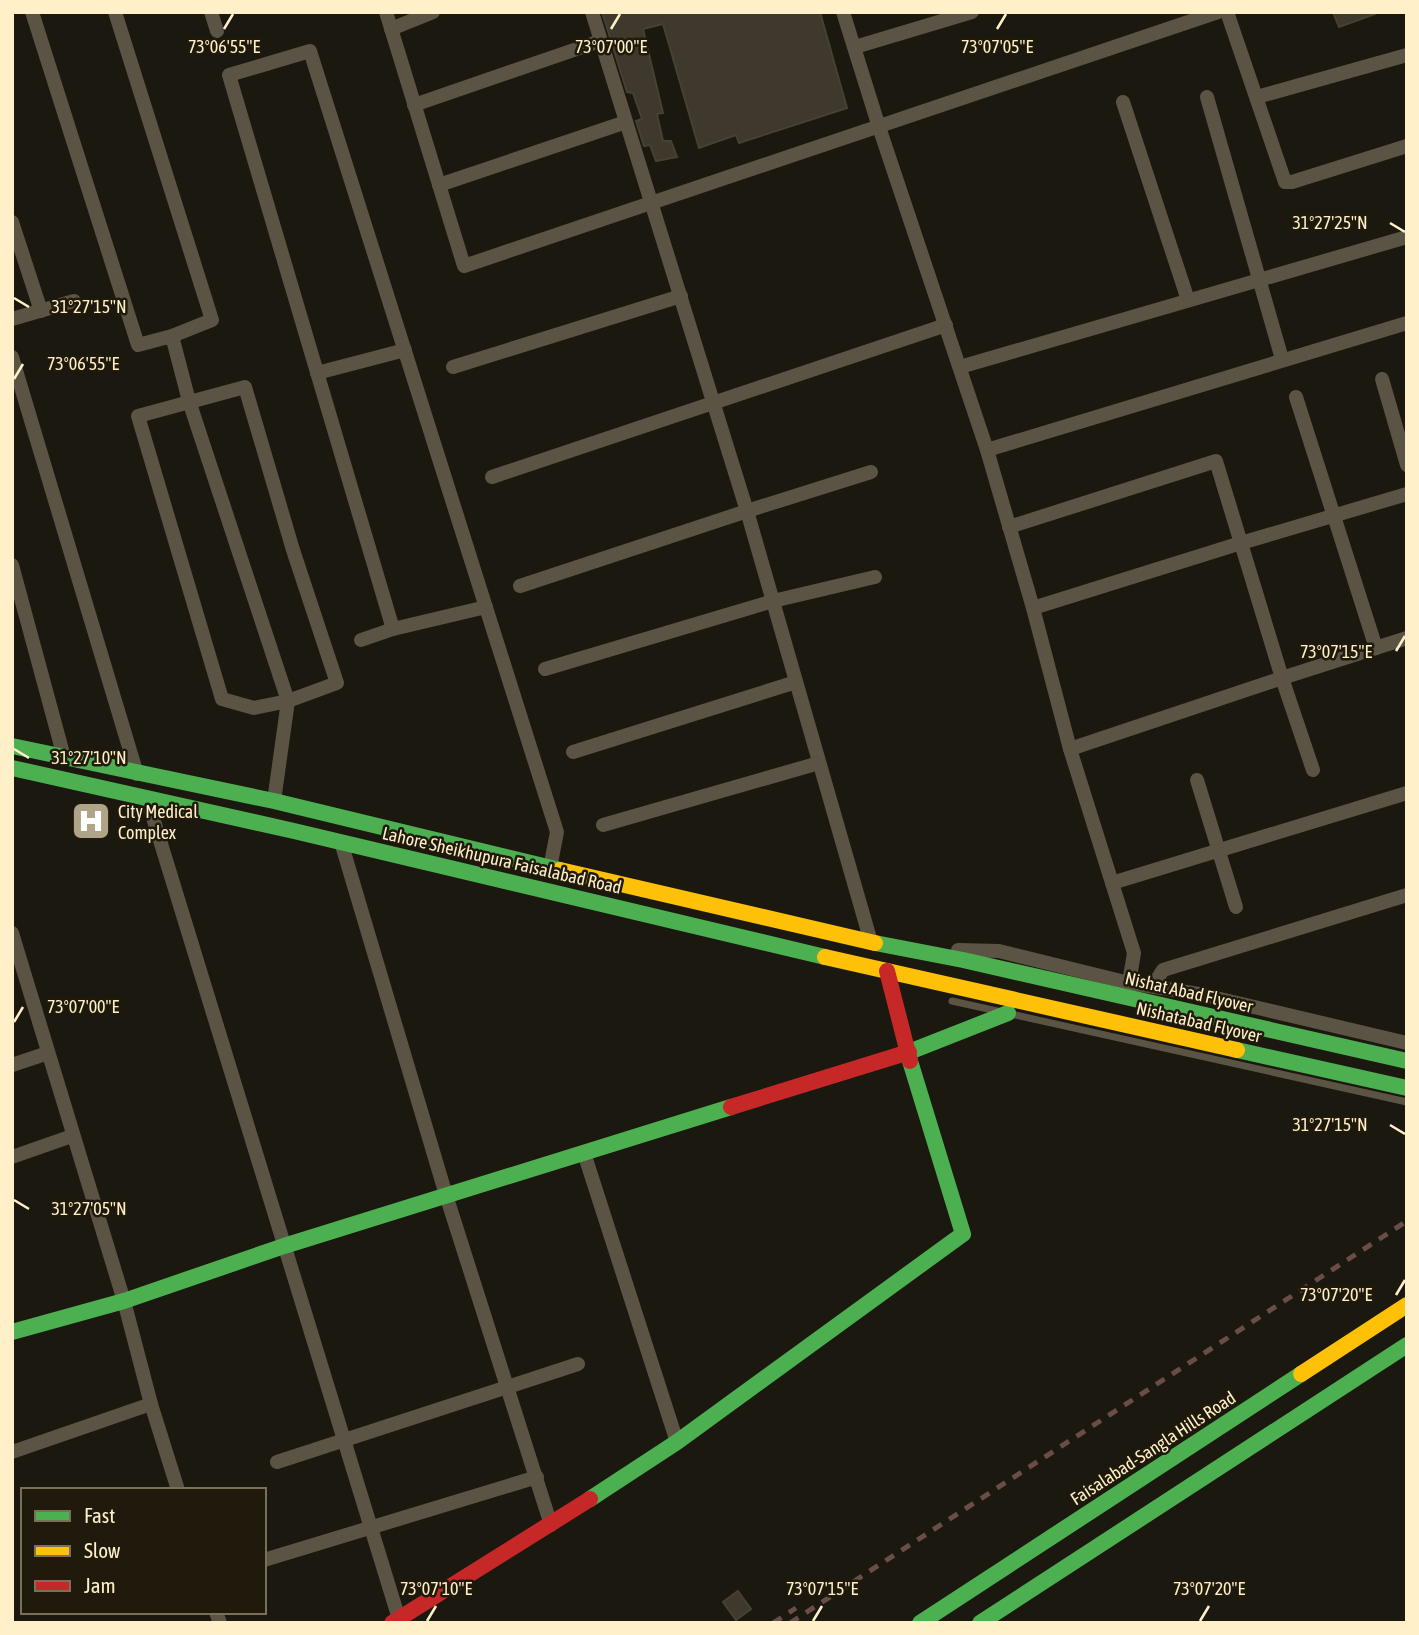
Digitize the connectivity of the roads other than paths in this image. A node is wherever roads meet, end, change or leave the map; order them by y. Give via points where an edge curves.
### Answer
1 (32, 12) edge
2 (116, 12) edge
3 (211, 12) edge
4 (386, 12) edge
5 (433, 12) edge
6 (592, 12) edge
7 (843, 12) edge
8 (972, 12) edge
9 (1218, 12) edge
10 (1227, 12) edge
11 (391, 29) junction
12 (217, 31) dead end
13 (600, 41) junction
14 (855, 47) junction
15 (1407, 55) edge
16 (1207, 97) dead end
17 (1257, 97) junction
18 (1123, 102) dead end
19 (414, 104) junction
20 (626, 122) junction
21 (879, 127) junction
22 (1407, 146) edge
23 (439, 185) junction
24 (651, 202) junction
25 (12, 222) edge
26 (1407, 237) edge
27 (1259, 280) junction
28 (681, 296) junction
29 (1188, 300) junction
30 (74, 301) dead end
31 (41, 311) junction
32 (12, 319) edge
33 (1407, 323) edge
34 (946, 325) junction
35 (172, 336) junction
36 (405, 350) junction
37 (12, 357) edge
38 (1282, 359) junction
39 (453, 367) dead end
40 (960, 367) junction
41 (317, 373) junction
42 (1382, 379) dead end
43 (1296, 397) dead end
44 (189, 401) junction
45 (714, 402) junction
46 (987, 450) junction
47 (1407, 464) edge
48 (871, 472) dead end
49 (492, 477) dead end
50 (1407, 494) edge
51 (747, 510) junction
52 (1334, 516) junction
53 (1009, 527) junction
54 (1241, 543) junction
55 (12, 565) edge
56 (875, 577) dead end
57 (520, 586) dead end
58 (773, 601) junction
59 (486, 607) junction
60 (1033, 608) junction
61 (393, 629) junction
62 (1407, 638) edge
63 (361, 640) dead end
64 (1376, 648) junction
65 (545, 669) dead end
66 (1282, 678) junction
67 (796, 682) junction
68 (288, 701) junction
69 (12, 746) edge
70 (1070, 749) junction
71 (573, 752) dead end
72 (64, 757) junction
73 (820, 763) junction
74 (12, 768) edge
75 (1312, 770) dead end
76 (137, 774) junction
77 (1197, 780) dead end
78 (1407, 793) edge
79 (147, 798) junction
80 (274, 801) junction
81 (603, 825) dead end
82 (341, 842) junction
83 (1218, 850) junction
84 (550, 868) junction
85 (1112, 883) junction
86 (1407, 895) edge
87 (1236, 907) dead end
88 (12, 933) edge
89 (871, 942) junction
90 (901, 949) junction
91 (963, 960) joint
92 (887, 971) junction
93 (1129, 983) junction
94 (1153, 986) junction
95 (982, 994) joint
96 (952, 1001) dead end
97 (1008, 1013) junction
98 (1407, 1043) edge
99 (48, 1053) junction
100 (907, 1053) junction
101 (1407, 1061) edge
102 (12, 1065) edge
103 (1407, 1088) edge
104 (1407, 1102) edge
105 (72, 1136) junction
106 (584, 1153) junction
107 (12, 1157) edge
108 (446, 1195) junction
109 (284, 1246) junction
110 (124, 1301) junction
111 (1407, 1305) edge
112 (12, 1332) edge
113 (1407, 1345) edge
114 (578, 1364) dead end
115 (508, 1387) junction
116 (151, 1404) junction
117 (344, 1441) junction
118 (677, 1442) junction
119 (12, 1452) edge
120 (277, 1462) dead end
121 (537, 1477) junction
122 (177, 1488) edge
123 (551, 1525) junction
124 (372, 1527) junction
125 (266, 1559) edge
126 (396, 1621) edge
127 (920, 1623) edge
128 (980, 1623) edge

1 - 35 street via 138,345
2 - 35 street via 212,320
3 - 12 street
4 - 11 street
5 - 11 street
6 - 13 street
7 - 14 street
8 - 14 street
9 - 21 street
10 - 17 street
11 - 19 street
13 - 19 street
13 - 20 street
14 - 21 street
15 - 17 street
16 - 27 street
17 - 22 street via 1285,182
18 - 29 street
19 - 23 street
20 - 23 street
20 - 24 street
21 - 24 street
21 - 34 street
23 - 24 street via 464,267
24 - 28 street
25 - 31 street
26 - 27 street
27 - 29 street
27 - 38 street
28 - 39 street
28 - 45 street
29 - 40 street
30 - 31 street
31 - 32 street
33 - 38 street
34 - 40 street
34 - 45 street
35 - 44 street
36 - 41 street
36 - 41 street via 310,51 229,75
36 - 59 street
37 - 76 street
38 - 46 street
40 - 46 street
41 - 61 street
42 - 47 street
43 - 52 street
44 - 68 street
44 - 68 street via 138,416 222,699 254,708
44 - 68 street via 244,387 337,683
45 - 49 street
45 - 51 street
46 - 53 street
48 - 51 street
50 - 52 street
51 - 57 street
51 - 58 street
52 - 54 street
52 - 64 street
53 - 54 street via 1216,461
53 - 60 street
54 - 60 street
54 - 66 street
55 - 72 street
56 - 58 street
58 - 65 street
58 - 67 street
59 - 61 street
59 - 84 street via 557,832
60 - 70 street
61 - 63 street
62 - 64 street
64 - 66 street
66 - 70 street
66 - 75 street
67 - 71 street
67 - 73 street
68 - 80 street
69 - 72 main road, Lahore Sheikhupura Faisalabad Road
70 - 85 street
72 - 76 main road, Lahore Sheikhupura Faisalabad Road
73 - 81 street
73 - 89 street
74 - 79 main road, Lahore Sheikhupura Faisalabad Road
76 - 80 main road, Lahore Sheikhupura Faisalabad Road
77 - 83 street
78 - 83 street
79 - 82 main road, Lahore Sheikhupura Faisalabad Road
79 - 109 street
80 - 84 main road, Lahore Sheikhupura Faisalabad Road
82 - 92 main road, Lahore Sheikhupura Faisalabad Road
82 - 108 street
83 - 85 street
83 - 87 street
84 - 89 main road, Lahore Sheikhupura Faisalabad Road
85 - 93 street via 1134,953
86 - 94 street via 1163,971
88 - 99 street
89 - 90 main road, Lahore Sheikhupura Faisalabad Road
90 - 91 main road, Lahore Sheikhupura Faisalabad Road
90 - 93 street via 999,951
91 - 101 main road, Nishat Abad Flyover
92 - 95 main road, Lahore Sheikhupura Faisalabad Road
92 - 100 main road
93 - 94 street
94 - 98 street
95 - 103 main road, Nishatabad Flyover
96 - 97 lane
97 - 100 main road
97 - 104 lane
99 - 102 street
99 - 105 street
100 - 106 main road
100 - 118 main road via 963,1234
105 - 107 street
105 - 110 street
106 - 108 main road
106 - 118 street
108 - 109 main road
108 - 115 street
109 - 110 main road
109 - 117 street
110 - 112 main road
110 - 116 street
111 - 127 main road, Faisalabad-Sangla Hills Road
113 - 128 main road
114 - 115 street
115 - 117 street
115 - 121 street
116 - 119 street
116 - 122 street
117 - 120 street
117 - 124 street
118 - 123 main road
121 - 123 street
121 - 124 street
123 - 126 main road
124 - 125 street
124 - 126 street

